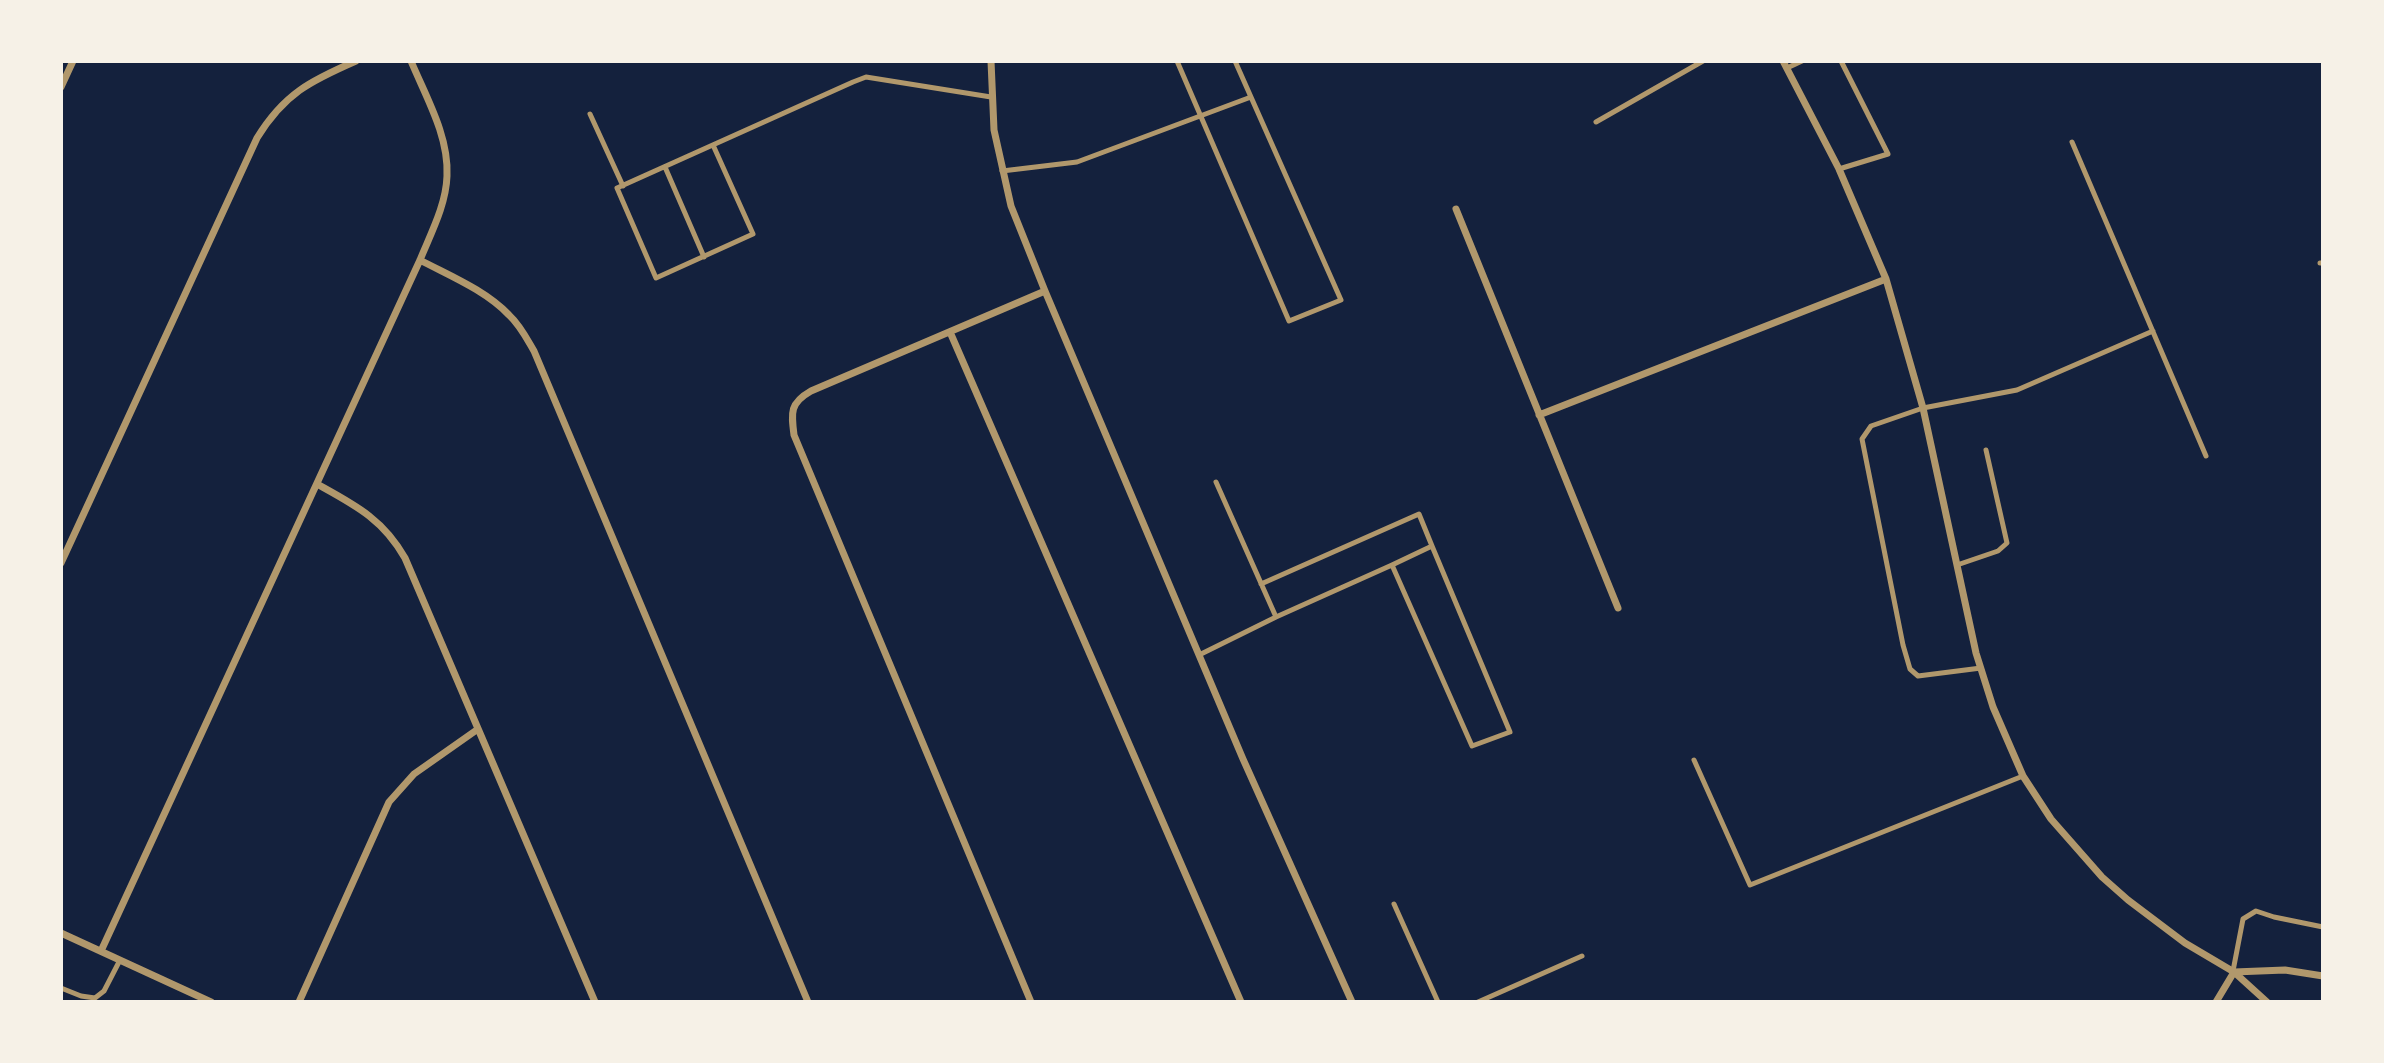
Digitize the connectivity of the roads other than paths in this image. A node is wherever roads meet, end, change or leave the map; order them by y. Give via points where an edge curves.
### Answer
1 (73, 61) edge
2 (356, 61) edge
3 (411, 61) edge
4 (991, 61) edge
5 (1177, 61) edge
6 (1235, 61) edge
7 (1703, 61) edge
8 (1802, 61) edge
9 (1841, 61) edge
10 (1785, 65) edge
11 (61, 87) edge
12 (991, 97) junction
13 (1251, 97) junction
14 (590, 114) dead end
15 (1201, 116) junction
16 (1596, 122) dead end
17 (2072, 142) dead end
18 (713, 145) junction
19 (665, 167) junction
20 (1839, 169) junction
21 (1002, 171) junction
22 (623, 186) junction
23 (1456, 209) dead end
24 (704, 257) junction
25 (420, 260) junction
26 (1886, 279) junction
27 (1045, 291) junction
28 (2153, 331) junction
29 (950, 332) junction
30 (1923, 408) junction
31 (1539, 415) junction
32 (1986, 450) dead end
33 (2206, 456) dead end
34 (1216, 482) dead end
35 (317, 484) junction
36 (1433, 546) junction
37 (61, 563) edge
38 (1392, 565) junction
39 (1957, 565) junction
40 (1261, 584) junction
41 (1618, 608) dead end
42 (1276, 617) junction
43 (1199, 655) junction
44 (1981, 668) junction
45 (478, 729) junction
46 (1694, 760) dead end
47 (2023, 776) junction
48 (1394, 904) dead end
49 (2323, 927) edge
50 (61, 933) edge
51 (101, 951) junction
52 (1582, 956) dead end
53 (120, 960) junction
54 (2233, 972) junction
55 (2323, 976) edge
56 (61, 988) edge
57 (211, 1002) edge
58 (299, 1002) edge
59 (595, 1002) edge
60 (807, 1002) edge
61 (1031, 1002) edge
62 (1241, 1002) edge
63 (1352, 1002) edge
64 (1438, 1002) edge
65 (1478, 1002) edge
66 (2216, 1002) edge
67 (2267, 1002) edge

1 - 11 street
2 - 37 street via 315,79 285,101 257,138
3 - 25 street via 447,159 444,196
4 - 12 street
5 - 15 lane
6 - 13 lane
7 - 16 lane
8 - 10 lane
9 - 20 lane via 1888,154
10 - 20 street
12 - 18 lane via 866,77
12 - 21 street
13 - 15 lane
13 - 15 lane via 1341,300 1289,321
14 - 22 lane
15 - 21 lane via 1077,162
17 - 28 lane
18 - 19 lane
18 - 24 lane via 753,234
19 - 22 lane
19 - 24 lane
20 - 26 street
21 - 27 street
22 - 24 lane via 617,188 656,278
23 - 31 street
25 - 35 street
25 - 60 street via 497,304 534,351
26 - 30 street
26 - 31 street
27 - 29 street
27 - 43 street
28 - 30 lane via 2017,390
28 - 33 lane
29 - 61 street via 801,397 791,417 794,435
29 - 62 street
30 - 39 street
30 - 44 lane via 1871,426 1862,439 1903,645 1910,668 1918,676
31 - 41 street
32 - 39 lane via 2007,543 1998,551
34 - 40 lane
35 - 45 street via 375,519 396,542
35 - 51 street
36 - 38 lane
36 - 38 lane via 1510,732 1472,746
36 - 40 lane via 1419,514
38 - 42 lane
39 - 44 street
40 - 42 lane
42 - 43 lane
43 - 63 street
44 - 47 street
45 - 58 street via 414,774 389,802
45 - 59 street
46 - 47 lane via 1750,886
47 - 54 street via 2051,819 2102,877 2185,943
48 - 64 lane
49 - 54 lane via 2256,911 2243,919
50 - 51 street
51 - 53 street
52 - 65 lane
53 - 56 lane via 104,991 95,998
53 - 57 street
54 - 55 street via 2285,970
54 - 66 street
54 - 67 street

